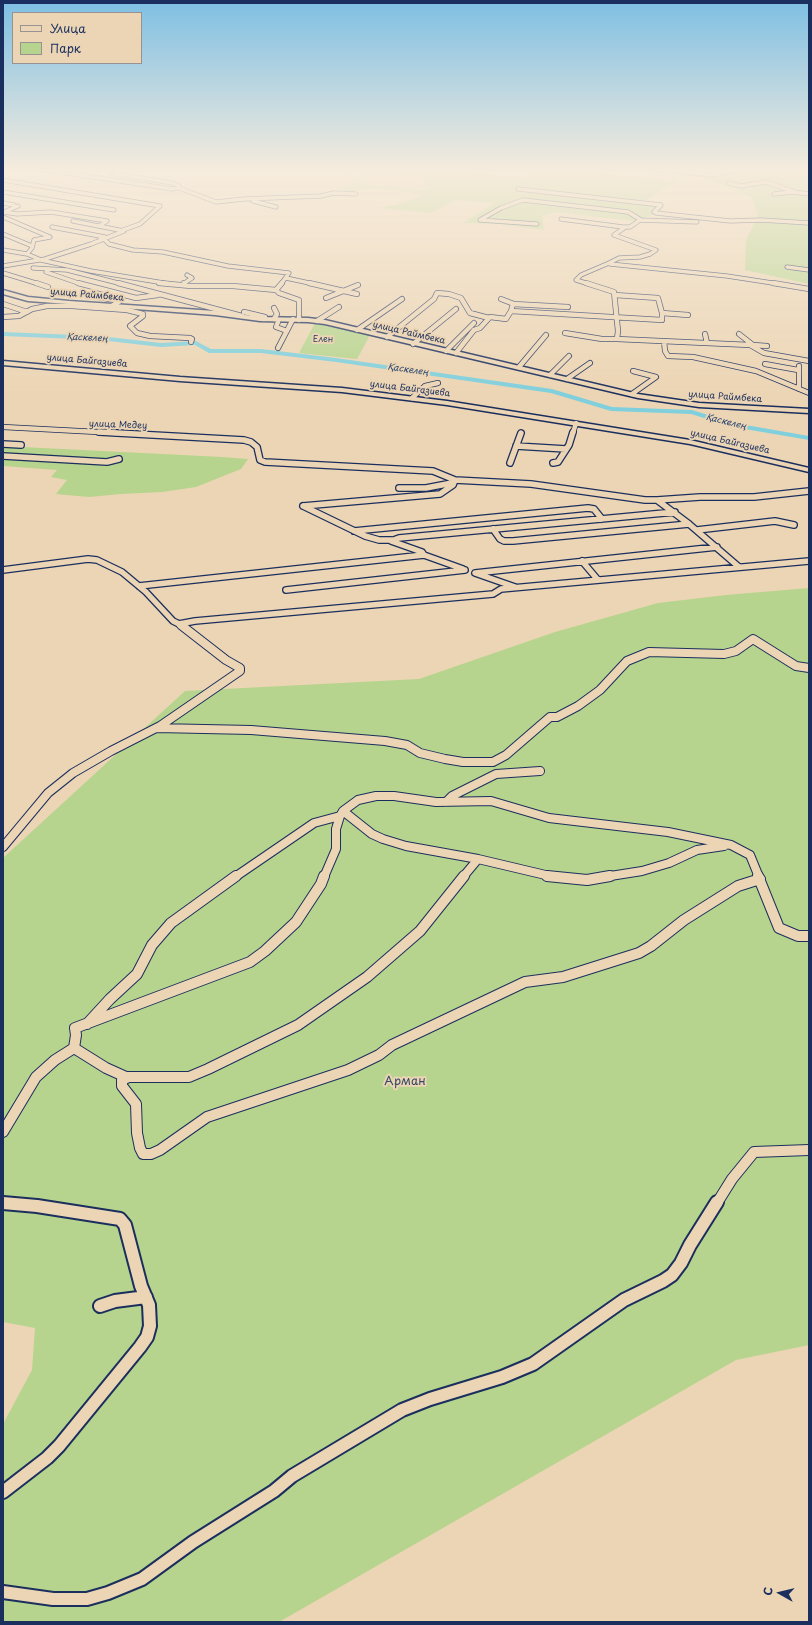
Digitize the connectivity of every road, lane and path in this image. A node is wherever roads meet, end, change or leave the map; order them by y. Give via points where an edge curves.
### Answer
1 (29, 245) edge
2 (88, 245) edge
3 (113, 245) edge
4 (642, 245) edge
5 (32, 246) joint
6 (3, 250) edge
7 (27, 254) junction
8 (40, 260) junction
9 (609, 263) junction
10 (4, 266) edge
11 (19, 267) junction
12 (787, 267) dead end
13 (33, 268) junction
14 (652, 268) junction
15 (809, 270) edge
16 (3, 274) edge
17 (645, 274) dead end
18 (188, 275) dead end
19 (286, 278) junction
20 (116, 283) junction
21 (358, 285) dead end
22 (86, 286) junction
23 (185, 286) junction
24 (48, 287) dead end
25 (92, 287) junction
26 (140, 289) junction
27 (809, 289) edge
28 (104, 290) junction
29 (276, 290) junction
30 (342, 291) junction
31 (3, 292) edge
32 (125, 292) junction
33 (88, 294) dead end
34 (357, 294) dead end
35 (114, 295) dead end
36 (162, 295) junction
37 (615, 295) junction
38 (326, 298) dead end
39 (402, 299) dead end
40 (501, 299) dead end
41 (3, 304) edge
42 (514, 304) junction
43 (112, 306) junction
44 (339, 307) dead end
45 (568, 307) dead end
46 (274, 308) dead end
47 (456, 309) dead end
48 (511, 311) junction
49 (27, 312) junction
50 (662, 313) junction
51 (243, 314) junction
52 (688, 315) dead end
53 (3, 317) edge
54 (489, 318) junction
55 (616, 318) junction
56 (296, 320) junction
57 (276, 321) junction
58 (317, 321) junction
59 (474, 323) dead end
60 (357, 330) junction
61 (288, 331) junction
62 (469, 332) junction
63 (565, 333) dead end
64 (705, 334) dead end
65 (739, 334) dead end
66 (546, 335) dead end
67 (387, 337) junction
68 (617, 340) junction
69 (664, 341) junction
70 (191, 342) dead end
71 (707, 343) junction
72 (413, 344) junction
73 (753, 345) junction
74 (767, 346) dead end
75 (278, 348) dead end
76 (446, 351) junction
77 (456, 353) junction
78 (569, 356) dead end
79 (802, 360) junction
80 (809, 361) edge
81 (3, 363) edge
82 (590, 363) dead end
83 (764, 364) dead end
84 (519, 367) junction
85 (798, 370) junction
86 (633, 371) dead end
87 (550, 375) junction
88 (566, 379) junction
89 (438, 383) dead end
90 (799, 389) junction
91 (809, 393) edge
92 (632, 394) junction
93 (412, 398) junction
94 (809, 411) edge
95 (576, 423) junction
96 (3, 427) edge
97 (521, 433) dead end
98 (3, 444) edge
99 (21, 445) dead end
100 (516, 446) junction
101 (566, 449) junction
102 (3, 456) edge
103 (119, 459) dead end
104 (510, 463) dead end
105 (553, 463) dead end
106 (809, 470) edge
107 (455, 481) junction
108 (399, 488) dead end
109 (809, 492) edge
110 (657, 500) junction
111 (674, 512) junction
112 (602, 519) junction
113 (689, 524) junction
114 (794, 525) dead end
115 (493, 529) junction
116 (697, 530) junction
117 (354, 531) junction
118 (391, 540) junction
119 (717, 547) junction
120 (424, 555) junction
121 (582, 561) junction
122 (809, 561) edge
123 (738, 567) junction
124 (3, 570) edge
125 (465, 570) junction
126 (475, 573) junction
127 (598, 580) junction
128 (139, 586) junction
129 (518, 588) junction
130 (286, 590) dead end
131 (179, 624) junction
132 (809, 668) edge
133 (157, 728) junction
134 (493, 762) junction
135 (540, 771) dead end
136 (494, 775) junction
137 (446, 802) junction
138 (342, 813) junction
139 (731, 845) junction
140 (3, 846) edge
141 (478, 859) junction
142 (760, 879) junction
143 (809, 936) edge
144 (87, 1024) junction
145 (74, 1048) junction
146 (129, 1077) junction
147 (3, 1132) edge
148 (809, 1150) edge
149 (3, 1203) edge
150 (146, 1297) junction
151 (100, 1306) dead end
152 (3, 1492) edge
153 (3, 1592) edge

1 - 5 street
2 - 8 street
3 - 19 street via 228,266 290,274
4 - 9 street via 656,250 640,257 620,258
5 - 7 street
6 - 7 street
7 - 8 street
8 - 10 street
8 - 11 street
8 - 23 street via 156,283
9 - 14 street
9 - 37 street via 581,275 576,280 614,292
10 - 11 street
11 - 13 street
12 - 15 street
13 - 20 street via 63,270
13 - 22 street
14 - 17 street
14 - 27 street via 727,276
16 - 24 street
18 - 23 street via 192,278 183,284
19 - 29 street
19 - 30 street
20 - 25 street
20 - 26 street
21 - 30 street
22 - 25 street
22 - 28 street
23 - 29 street via 233,286
25 - 28 street
26 - 32 street
26 - 36 street
28 - 32 street
29 - 56 street via 299,300
30 - 34 street
30 - 38 street
31 - 43 street, улица Раймбека via 28,298
32 - 35 street
32 - 36 street via 140,298
33 - 43 street via 120,301
36 - 51 street
37 - 50 street via 658,298
37 - 55 street
39 - 60 street
40 - 42 street
41 - 49 street
42 - 45 street
42 - 48 street
43 - 51 street, улица Раймбека
44 - 58 street
46 - 57 street via 277,314
47 - 72 street
48 - 54 street via 506,319
48 - 55 street
49 - 53 street via 19,316
49 - 70 street via 36,308 68,306 137,312 143,316 130,326 137,333 190,338
50 - 52 street
50 - 55 street via 662,320
51 - 57 street, улица Раймбека
54 - 62 street via 480,328
54 - 67 street via 470,313 461,298 437,293 434,299
55 - 68 street
56 - 57 street, улица Раймбека
56 - 58 street, улица Раймбека
56 - 61 street
57 - 61 street via 276,327
58 - 60 street, улица Раймбека
59 - 62 street
60 - 67 street, улица Раймбека
61 - 75 street
62 - 76 street
62 - 77 street
63 - 68 street
64 - 71 street
65 - 73 street
66 - 84 street
67 - 72 street, улица Раймбека
68 - 69 street
69 - 71 street
69 - 90 street via 668,356 693,357 756,371
71 - 73 street
72 - 76 street, улица Раймбека
73 - 74 street
73 - 79 street via 764,354
76 - 77 street, улица Раймбека
77 - 84 street, улица Раймбека
78 - 87 street
79 - 80 street
79 - 85 street
81 - 93 street, улица Байгазиева via 342,390
82 - 88 street
83 - 85 street
84 - 87 street, улица Раймбека
85 - 90 street
86 - 92 street via 656,377
87 - 88 street, улица Раймбека
88 - 92 street, улица Раймбека
89 - 93 street via 425,386
90 - 91 street
92 - 94 street, улица Раймбека via 699,405
93 - 95 street, улица Байгазиева
95 - 101 street via 572,440
95 - 106 street, улица Байгазиева via 690,442
96 - 107 street, улица Медеу via 233,439 253,444 259,451 262,462 433,471
97 - 100 street
98 - 99 street
100 - 101 street
100 - 104 street
101 - 105 street via 558,462
102 - 103 street via 107,462
107 - 108 street via 426,488
107 - 110 street via 531,484
107 - 117 street via 440,494 303,506
109 - 110 street via 762,497
110 - 111 street
111 - 112 street
111 - 113 street
112 - 115 street
112 - 117 street via 594,509 588,508
113 - 115 street via 513,541 500,539
113 - 116 street
114 - 116 street via 775,521
115 - 118 street
116 - 119 street
117 - 118 street via 371,539
118 - 120 street via 397,545 422,552
119 - 121 street
119 - 123 street
120 - 125 street
120 - 128 street
121 - 126 street
121 - 127 street
122 - 123 street
123 - 127 street
124 - 128 street via 93,559 116,568
125 - 126 street
125 - 130 street
126 - 129 street
127 - 129 street
128 - 131 street
129 - 131 street via 501,589 493,594 262,614
131 - 133 street via 240,668 240,671
132 - 134 street via 796,666 753,639 736,651 724,654 649,652 627,661 600,690 578,706 550,718 506,755
133 - 134 street via 251,730 385,741 407,745 420,753 445,759
133 - 140 street via 111,751 53,788
134 - 136 street
135 - 136 street
136 - 137 street via 452,796
137 - 138 street via 394,796 366,797
137 - 139 street via 496,802 549,818 668,832
138 - 141 street via 383,839 406,846
138 - 144 street via 314,823 293,836 171,923 152,945 137,974
138 - 144 street via 336,829 336,849 321,884 296,922 265,951 239,967
139 - 141 street via 697,850 669,863 642,871 588,880 550,877
139 - 142 street via 750,855
141 - 146 street via 420,931 367,977 318,1012 282,1033 189,1077
142 - 143 street via 779,928 798,936
142 - 146 street via 738,886 684,920 652,946 639,953 563,977 525,982 392,1045 379,1055 348,1070 207,1117 151,1154 143,1154 140,1148 136,1104 122,1086 122,1080
144 - 145 street via 75,1028
145 - 146 street via 120,1075
145 - 147 street via 54,1060 36,1077
148 - 153 street via 754,1152 732,1179 672,1275 624,1300 533,1364 402,1410 292,1476 274,1491 192,1542 142,1579 87,1599 53,1600
149 - 150 street via 120,1219 125,1225
150 - 151 street via 115,1301
150 - 152 street via 150,1326 140,1347 47,1458

